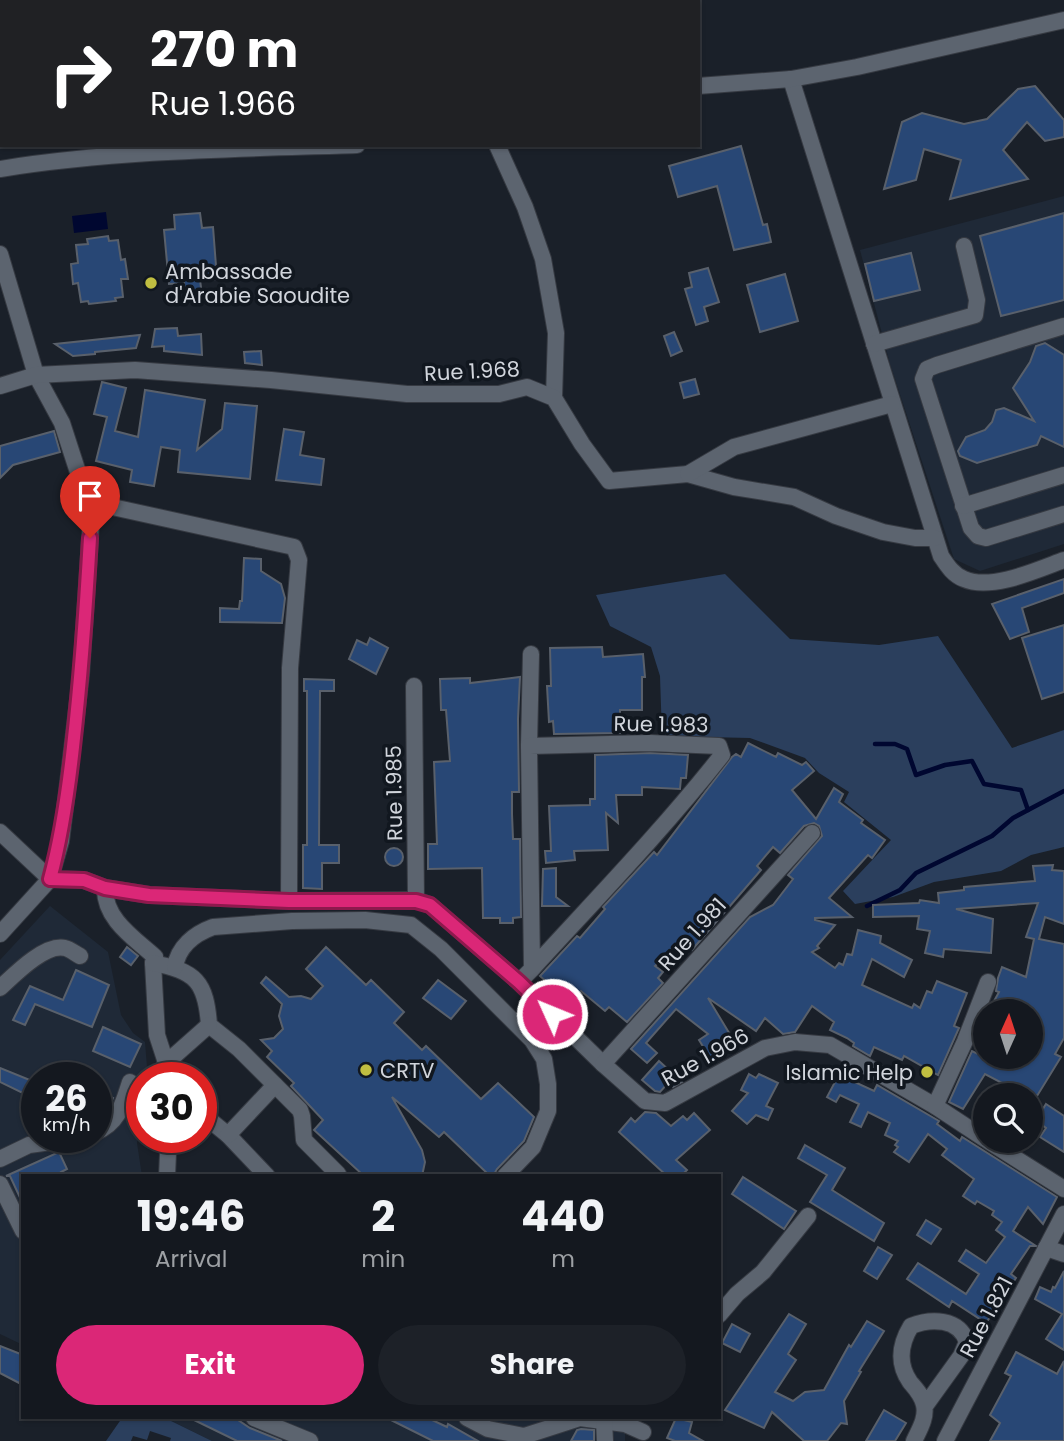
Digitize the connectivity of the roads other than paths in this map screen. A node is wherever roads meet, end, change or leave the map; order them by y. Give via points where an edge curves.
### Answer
1 (1064, 20) edge
2 (791, 79) junction
3 (700, 86) edge
4 (301, 147) edge
5 (498, 147) edge
6 (0, 169) edge
7 (964, 246) dead end
8 (0, 254) edge
9 (1064, 326) edge
10 (874, 344) junction
11 (36, 375) junction
12 (0, 386) edge
13 (554, 398) junction
14 (892, 404) junction
15 (688, 474) junction
16 (1064, 475) edge
17 (86, 497) junction
18 (963, 506) junction
19 (1064, 514) edge
20 (935, 538) junction
21 (1064, 560) edge
22 (531, 654) dead end
23 (414, 686) dead end
24 (529, 746) junction
25 (0, 832) edge
26 (812, 833) dead end
27 (50, 879) junction
28 (105, 888) junction
29 (289, 901) junction
30 (416, 901) junction
31 (0, 934) edge
32 (80, 956) dead end
33 (154, 960) junction
34 (175, 967) junction
35 (532, 969) junction
36 (519, 982) junction
37 (988, 982) dead end
38 (0, 988) edge
39 (209, 1025) junction
40 (165, 1062) edge
41 (176, 1062) edge
42 (603, 1064) junction
43 (275, 1085) junction
44 (126, 1093) edge
45 (934, 1106) junction
46 (112, 1123) edge
47 (217, 1126) edge
48 (973, 1132) edge
49 (228, 1135) junction
50 (21, 1149) edge
51 (168, 1153) edge
52 (1007, 1153) edge
53 (0, 1159) edge
54 (167, 1174) edge
55 (265, 1174) edge
56 (338, 1174) edge
57 (507, 1174) edge
58 (0, 1184) edge
59 (1064, 1189) edge
60 (1064, 1214) edge
61 (808, 1216) dead end
62 (21, 1227) edge
63 (1046, 1248) junction
64 (1064, 1254) edge
65 (721, 1312) edge
66 (925, 1406) junction
67 (258, 1419) edge
68 (469, 1419) edge
69 (577, 1419) edge
70 (588, 1419) edge
71 (604, 1421) junction
72 (644, 1430) edge
73 (523, 1438) edge
74 (310, 1441) edge
75 (605, 1441) edge
76 (914, 1441) edge
77 (945, 1441) edge

1 - 2 street
2 - 3 street
2 - 10 street
4 - 6 street via 162,152
5 - 13 street via 543,259 556,333
7 - 10 street via 977,300 975,315
8 - 11 street
9 - 18 street via 927,369 923,379
10 - 14 street
11 - 12 street, Rue 1.968
11 - 13 street, Rue 1.968 via 135,370 407,394 499,394 527,387
11 - 17 street via 62,422
13 - 15 street via 610,481
14 - 15 street via 734,447
14 - 20 street
15 - 20 street via 794,497 883,532
16 - 18 street
17 - 27 street via 91,523 81,675 61,841
17 - 29 street via 294,547 299,560 290,668
18 - 19 street via 971,528 986,538
20 - 21 street via 950,569 963,579 982,584
22 - 24 street
23 - 30 street, Rue 1.985
24 - 35 street
24 - 35 street, Rue 1.983 via 710,744 719,746 722,755
25 - 27 street
26 - 42 street, Rue 1.981
27 - 28 street via 84,880
27 - 31 street
28 - 29 street via 149,895
28 - 33 street via 110,914
29 - 30 street
30 - 36 street, Rue 1.966 via 430,905
32 - 38 street via 65,948 48,950
33 - 34 street
33 - 40 street via 157,1035
34 - 39 street via 200,983
34 - 57 street via 179,952 202,931 213,928 292,921 411,925 490,997 544,1059 548,1111 533,1147
35 - 36 street, Rue 1.983
36 - 42 street, Rue 1.966
37 - 45 street
39 - 41 street
39 - 43 street
42 - 45 street, Rue 1.966 via 645,1101 666,1103 765,1048 822,1043
43 - 49 street
43 - 56 street via 300,1110 304,1140
44 - 46 street
45 - 48 street, Rue 1.966
47 - 49 street
49 - 55 street
50 - 53 street
51 - 54 street
52 - 59 street, Rue 1.966
58 - 62 street
60 - 63 street, Rue 1.821
61 - 65 street via 763,1272
63 - 64 street
63 - 77 street, Rue 1.821
66 - 66 street via 905,1372 900,1347 911,1326 949,1323 965,1334 967,1342
66 - 76 street
67 - 74 street
68 - 73 street
69 - 73 street
70 - 71 street
71 - 72 street
71 - 75 street

